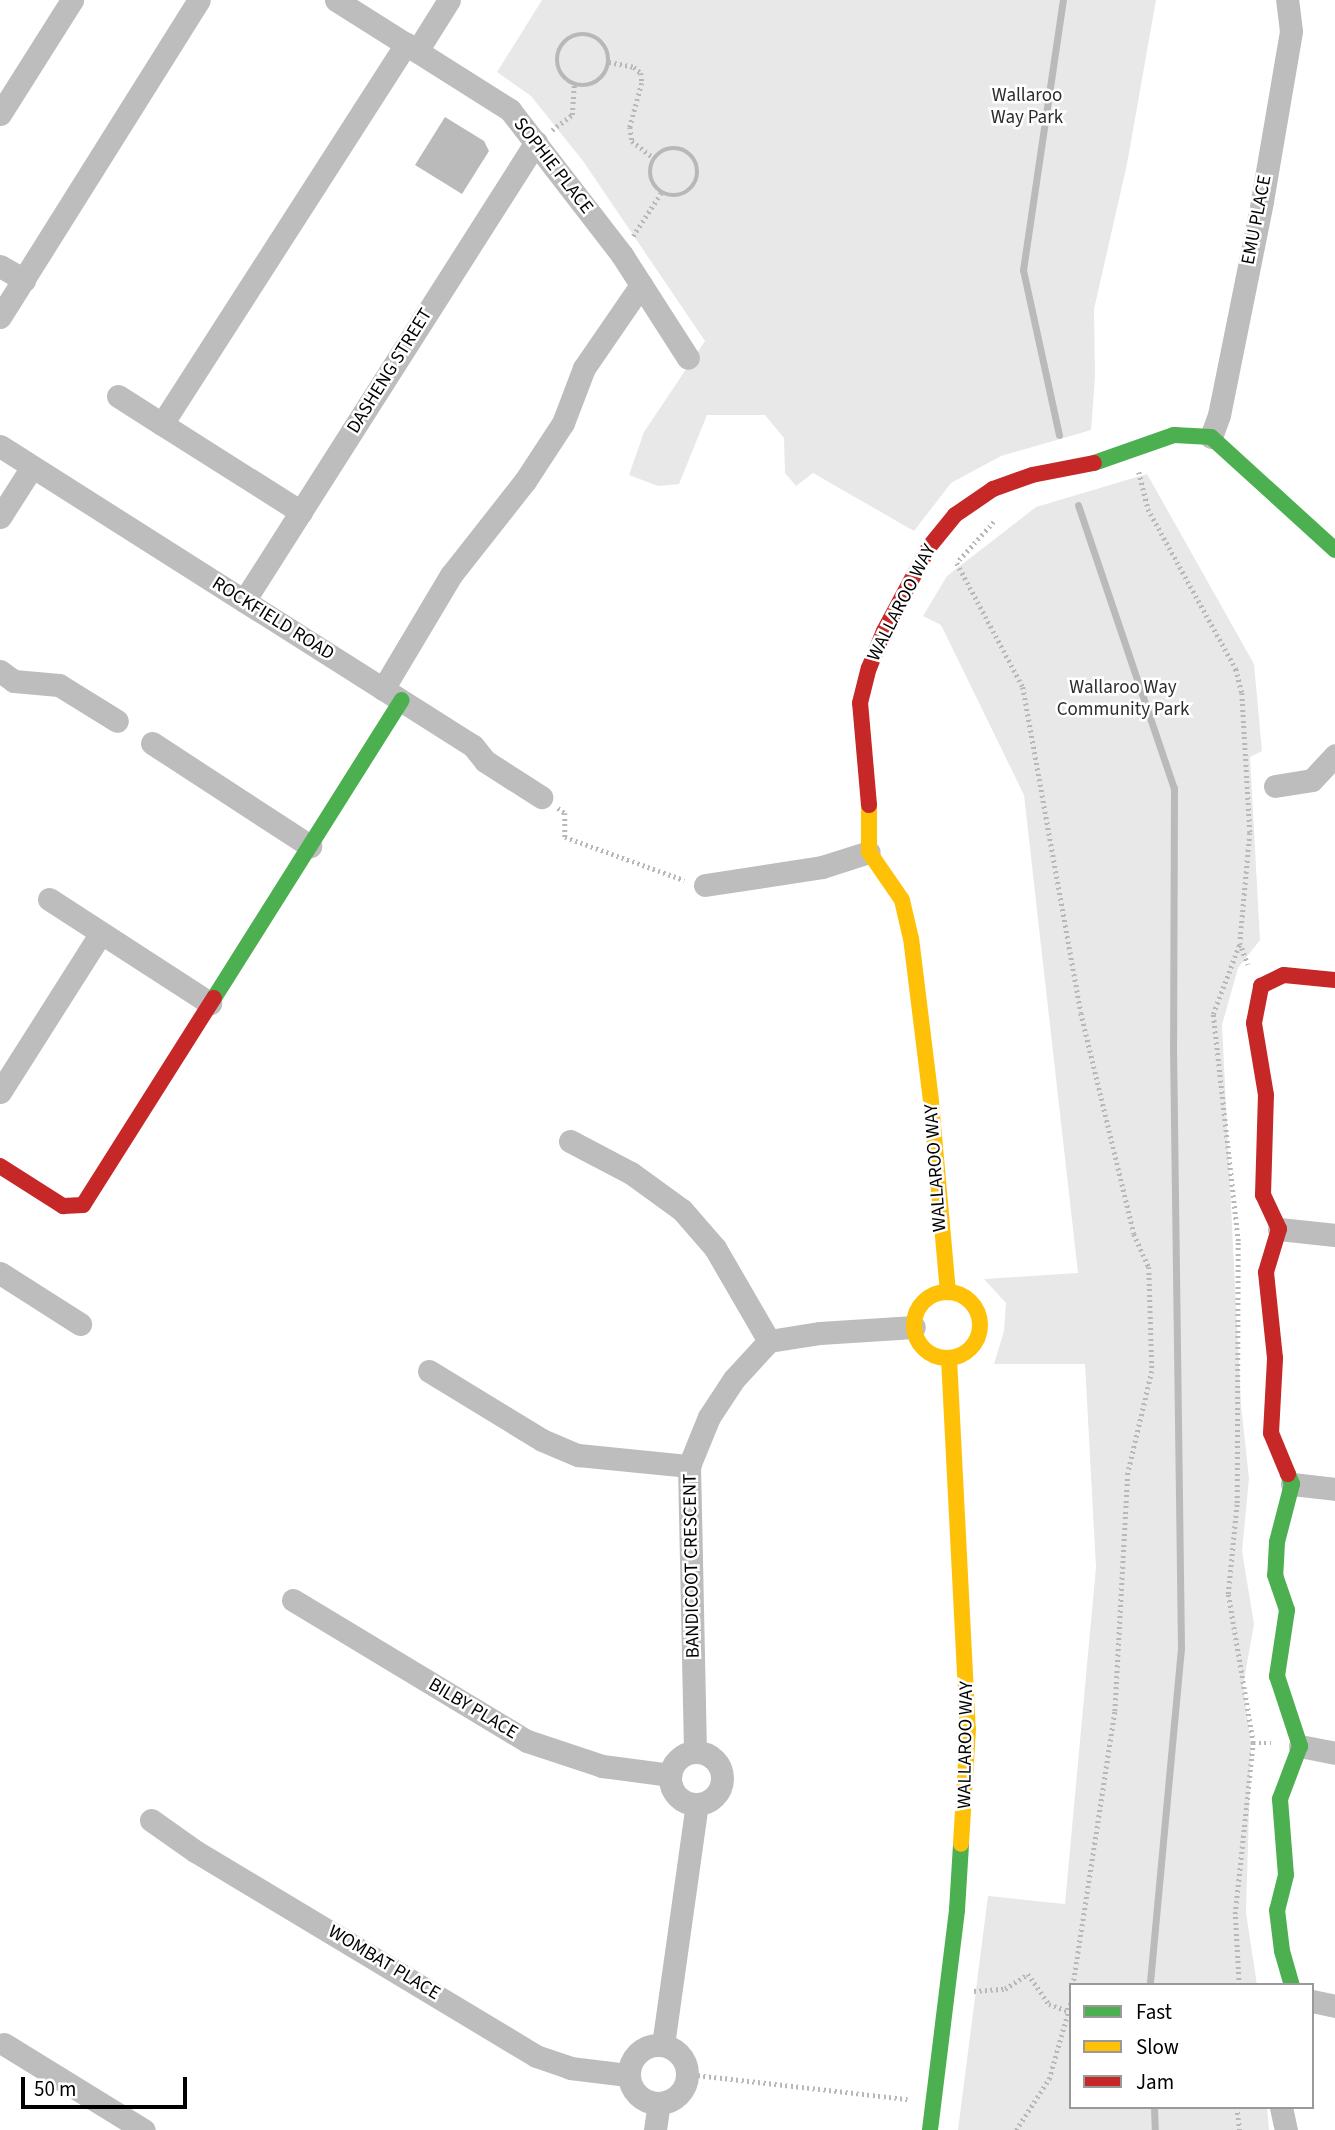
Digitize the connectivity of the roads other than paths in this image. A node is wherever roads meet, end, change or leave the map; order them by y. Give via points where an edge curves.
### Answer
1 (72, 0) edge
2 (199, 0) edge
3 (336, 0) edge
4 (449, 0) edge
5 (1287, 0) edge
6 (412, 48) junction
7 (0, 114) edge
8 (536, 142) junction
9 (0, 266) edge
10 (24, 280) junction
11 (641, 285) junction
12 (0, 317) edge
13 (688, 358) dead end
14 (118, 396) dead end
15 (162, 424) junction
16 (1211, 437) junction
17 (0, 446) edge
18 (32, 467) junction
19 (300, 512) junction
20 (0, 517) edge
21 (1335, 550) edge
22 (244, 601) junction
23 (0, 671) edge
24 (392, 694) junction
25 (117, 721) dead end
26 (152, 743) dead end
27 (1335, 755) edge
28 (1275, 786) dead end
29 (541, 797) road end
30 (310, 846) junction
31 (869, 852) junction
32 (705, 885) road end
33 (49, 899) dead end
34 (101, 933) junction
35 (1335, 980) edge
36 (210, 1003) junction
37 (0, 1091) edge
38 (570, 1141) dead end
39 (0, 1166) edge
40 (1279, 1229) junction
41 (1335, 1236) edge
42 (0, 1273) edge
43 (948, 1292) junction
44 (80, 1324) dead end
45 (914, 1327) junction
46 (769, 1342) junction
47 (949, 1358) junction
48 (429, 1371) dead end
49 (689, 1466) junction
50 (1292, 1484) junction
51 (1335, 1489) edge
52 (293, 1600) dead end
53 (1300, 1746) junction
54 (695, 1751) junction
55 (1335, 1753) edge
56 (670, 1775) junction
57 (697, 1804) junction
58 (151, 1820) dead end
59 (1291, 1983) edge
60 (1314, 2001) edge
61 (1335, 2006) edge
62 (4, 2044) dead end
63 (663, 2045) junction
64 (628, 2075) junction
65 (659, 2103) junction
66 (1281, 2109) edge
67 (144, 2130) edge
68 (655, 2130) edge
69 (930, 2130) edge
70 (1286, 2130) edge

1 - 7 street
2 - 10 street
3 - 6 street, SOPHIE PLACE
4 - 6 street
5 - 16 street, EMU PLACE via 1291,31 1262,201
6 - 8 street, SOPHIE PLACE via 510,110
6 - 15 street
8 - 11 street, SOPHIE PLACE
8 - 19 street, DASHENG STREET
9 - 10 street
10 - 12 street
11 - 13 street, SOPHIE PLACE
11 - 24 street via 584,368 563,423 525,481 451,575
14 - 15 street
15 - 19 street
16 - 21 street
16 - 31 street, WALLAROO WAY via 1174,435 1088,465 1032,475 993,489 955,515 929,547 869,668 860,704
17 - 18 street, ROCKFIELD ROAD
18 - 20 street
18 - 22 street, ROCKFIELD ROAD
19 - 22 street, DASHENG STREET
22 - 24 street, ROCKFIELD ROAD
23 - 25 street via 14,681 60,685
24 - 29 street, ROCKFIELD ROAD
24 - 30 street
26 - 30 street
27 - 28 street via 1312,780
30 - 36 street
31 - 32 street via 822,867
31 - 43 street, WALLAROO WAY via 902,900 911,938
33 - 34 street
34 - 36 street
34 - 37 street
35 - 40 street via 1284,975 1261,986 1254,1023 1266,1095 1263,1195
36 - 39 street via 83,1205 63,1206
38 - 46 street via 631,1173 682,1210 715,1248
40 - 41 street
40 - 50 street via 1266,1272 1275,1358 1271,1433
42 - 44 street
43 - 45 street via 920,1306
43 - 47 street via 976,1308 980,1331 969,1350
45 - 46 street via 820,1333
45 - 47 street via 929,1353
46 - 49 street, BANDICOOT CRESCENT via 734,1378 715,1407
47 - 69 street, WALLAROO WAY via 968,1729 962,1846
48 - 49 street via 542,1440 578,1455
49 - 54 street, BANDICOOT CRESCENT
50 - 51 street
50 - 53 street via 1277,1542 1275,1575 1287,1610 1277,1676
52 - 56 street, BILBY PLACE via 527,1741 601,1766
53 - 55 street
53 - 59 street via 1280,1799 1286,1875 1277,1910
54 - 56 street via 675,1761
54 - 57 street via 712,1757 722,1782 713,1798
56 - 57 street via 680,1799
57 - 63 street
58 - 64 street, WOMBAT PLACE via 536,2056 570,2068
60 - 61 street
62 - 67 street
63 - 64 street via 639,2052
63 - 65 street via 681,2056 687,2074 681,2093
64 - 65 street via 636,2094
65 - 68 street
66 - 70 street

